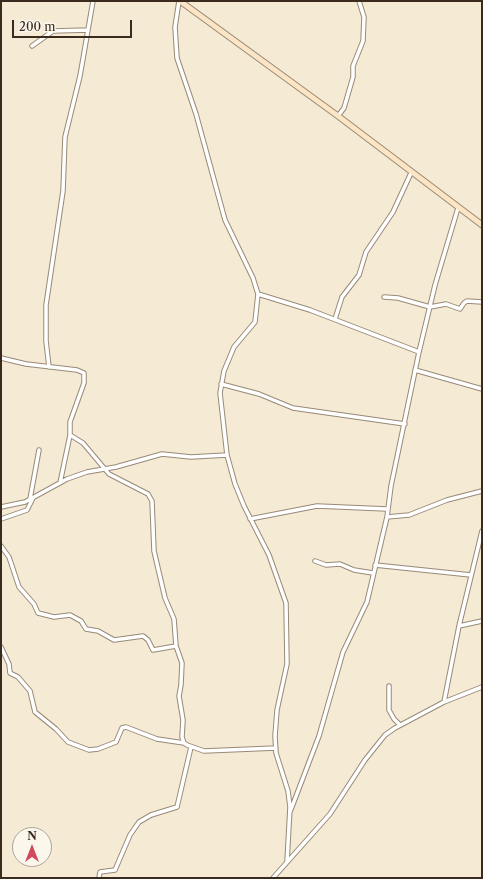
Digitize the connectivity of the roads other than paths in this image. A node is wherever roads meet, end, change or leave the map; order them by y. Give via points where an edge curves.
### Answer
1 (93, 1) edge
2 (180, 1) edge
3 (359, 1) edge
4 (88, 30) junction
5 (32, 46) dead end
6 (338, 116) junction
7 (411, 173) junction
8 (458, 208) junction
9 (482, 225) edge
10 (258, 294) junction
11 (384, 297) dead end
12 (482, 302) edge
13 (430, 307) junction
14 (335, 319) junction
15 (419, 352) junction
16 (1, 358) edge
17 (49, 367) junction
18 (415, 370) junction
19 (221, 384) junction
20 (482, 389) edge
21 (405, 424) junction
22 (70, 435) junction
23 (39, 450) dead end
24 (227, 455) junction
25 (103, 469) junction
26 (60, 483) junction
27 (482, 491) edge
28 (32, 498) junction
29 (1, 507) edge
30 (387, 509) junction
31 (387, 517) junction
32 (1, 520) edge
33 (250, 520) junction
34 (482, 531) edge
35 (1, 546) edge
36 (315, 561) dead end
37 (375, 565) junction
38 (373, 573) junction
39 (471, 575) junction
40 (482, 621) edge
41 (459, 626) junction
42 (176, 646) junction
43 (1, 647) edge
44 (389, 686) dead end
45 (482, 687) edge
46 (444, 702) junction
47 (400, 725) junction
48 (184, 743) junction
49 (191, 747) junction
50 (276, 748) junction
51 (290, 813) junction
52 (287, 862) junction
53 (99, 878) edge
54 (273, 878) edge

1 - 4 street
2 - 6 main road
2 - 10 street via 175,27 177,58 196,114 225,220
3 - 6 street via 364,17 364,41 353,66 344,108
4 - 5 street via 53,31
4 - 17 street via 65,137 63,191 46,305
6 - 7 main road
7 - 8 main road
7 - 14 street via 393,212 366,252 359,275 342,297
8 - 9 main road
8 - 13 street
10 - 14 street
10 - 19 street via 255,322 234,348
11 - 13 street
12 - 13 street via 467,301 460,309 446,304
13 - 15 street
14 - 15 street
15 - 18 street
16 - 17 street
17 - 22 street via 84,373 85,377 72,414
18 - 20 street
18 - 21 street
19 - 21 street via 258,394 294,408
19 - 24 street
21 - 30 street
22 - 25 street via 83,443
22 - 26 street
23 - 28 street
24 - 25 street via 191,457 162,454
24 - 33 street via 239,495
25 - 26 street via 87,472
25 - 42 street via 115,478 148,494 152,501 154,551 165,598 174,619
26 - 28 street
27 - 31 street via 447,500 409,515
28 - 29 street
28 - 32 street via 27,510
30 - 31 street
30 - 33 street via 317,506
31 - 37 street
33 - 50 street via 270,555 286,603 287,664 277,710
34 - 39 street
35 - 42 street via 9,557 19,587 38,613 54,617 70,615 81,621 85,628 98,631 114,640 143,636 153,650
36 - 38 street via 326,565 340,564 354,570
37 - 38 street
37 - 39 street
38 - 51 street via 367,602 343,652 319,736
39 - 41 street
40 - 41 street
41 - 46 street
42 - 48 street via 182,663 179,696
43 - 48 street via 10,664 10,673 18,677 30,691 35,712 68,742 89,750 98,749 116,742 122,728 126,727 164,740
44 - 47 street via 389,710
45 - 46 street
46 - 47 street
47 - 52 street via 375,746 330,814
48 - 49 street
49 - 50 street via 211,751
49 - 53 street via 177,807 151,815 139,822 115,870 100,872
50 - 51 street via 288,791
51 - 52 street
52 - 54 street

